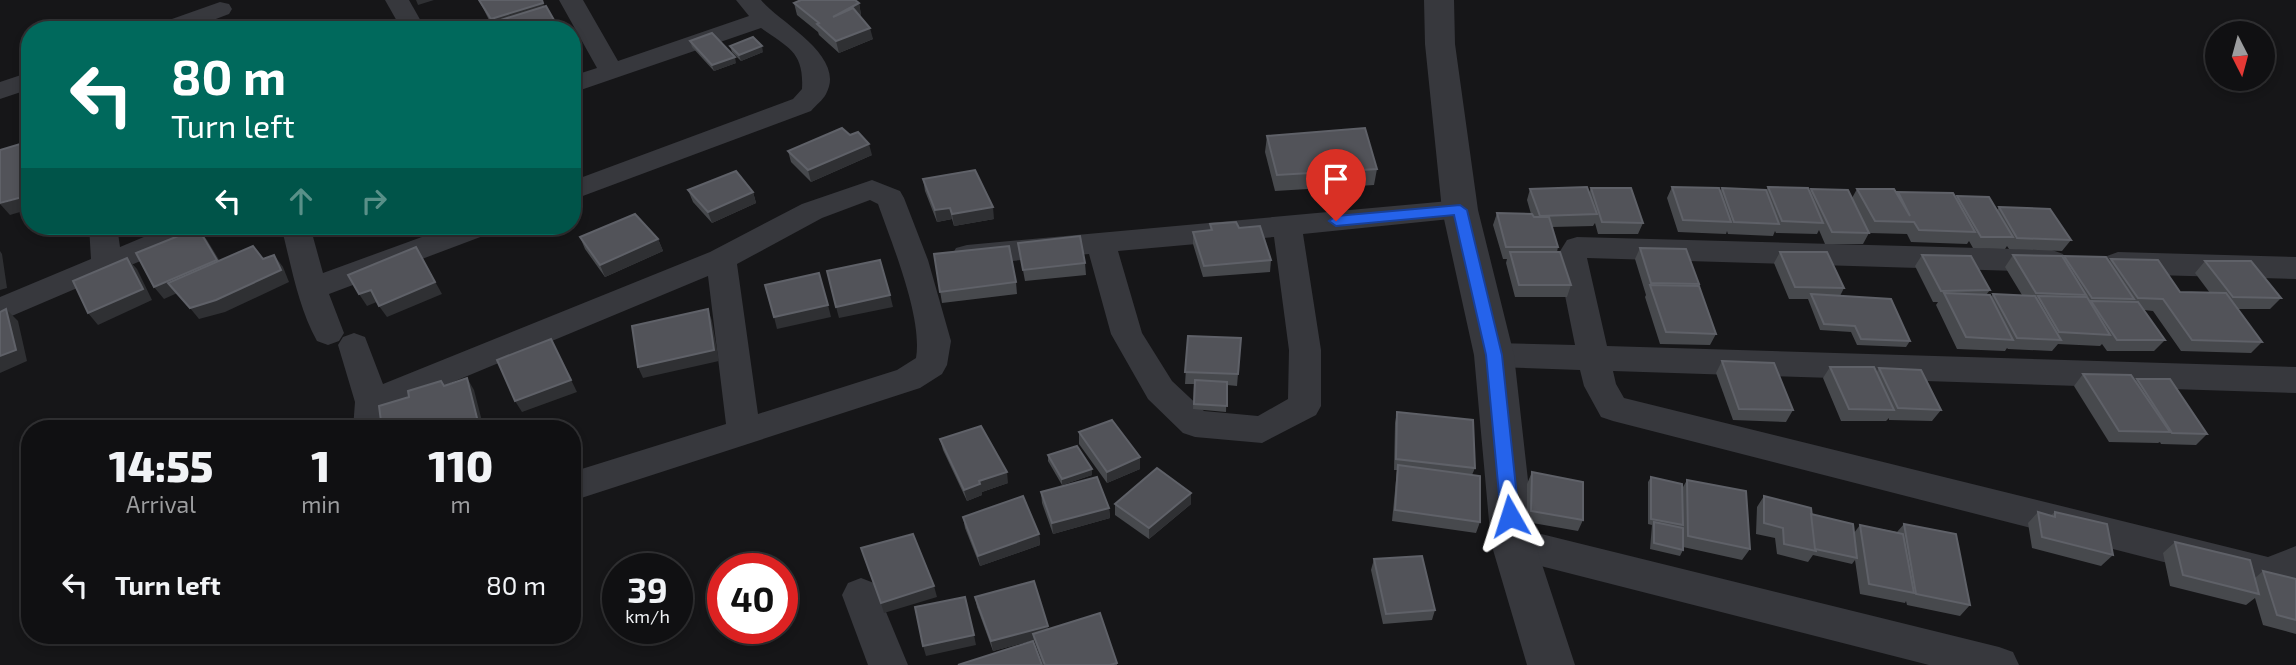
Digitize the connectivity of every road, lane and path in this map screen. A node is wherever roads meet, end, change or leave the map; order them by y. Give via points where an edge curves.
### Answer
1 (397, 0) edge
2 (571, 0) edge
3 (1439, 0) edge
4 (756, 10) edge
5 (223, 13) edge
6 (195, 21) edge
7 (409, 21) edge
8 (612, 72) junction
9 (581, 82) edge
10 (21, 83) edge
11 (0, 91) edge
12 (581, 188) edge
13 (1460, 210) junction
14 (1287, 226) junction
15 (104, 235) edge
16 (175, 235) edge
17 (298, 235) edge
18 (457, 235) edge
19 (1101, 243) junction
20 (721, 259) junction
21 (913, 260) junction
22 (107, 265) junction
23 (2296, 268) edge
24 (312, 289) junction
25 (0, 310) edge
26 (1494, 355) junction
27 (1594, 357) junction
28 (2296, 380) edge
29 (371, 415) edge
30 (744, 433) junction
31 (581, 484) edge
32 (1513, 543) junction
33 (2296, 562) edge
34 (861, 595) dead end
35 (888, 665) edge
36 (1551, 665) edge
37 (1999, 665) edge

1 - 7 street
2 - 8 street
3 - 13 street
4 - 8 street
4 - 12 street via 801,45 816,68 815,91 802,105
5 - 6 street
8 - 9 street
10 - 11 street
13 - 14 street
13 - 26 street
14 - 19 street
14 - 19 street via 1305,350 1304,406 1262,430 1195,424 1160,390 1127,334
15 - 22 street
16 - 22 street
17 - 24 street
18 - 24 street
19 - 21 street
20 - 21 street via 812,211 872,189 890,198
20 - 29 street
20 - 30 street
21 - 30 street via 935,341 931,365 908,379
22 - 25 street
23 - 27 street via 1577,247 1572,256
24 - 29 street via 341,339
26 - 27 street
26 - 32 street
27 - 28 street
27 - 33 street via 1600,386 1613,408 1645,418 2269,573
30 - 31 street
32 - 36 street
32 - 37 street
34 - 35 street

